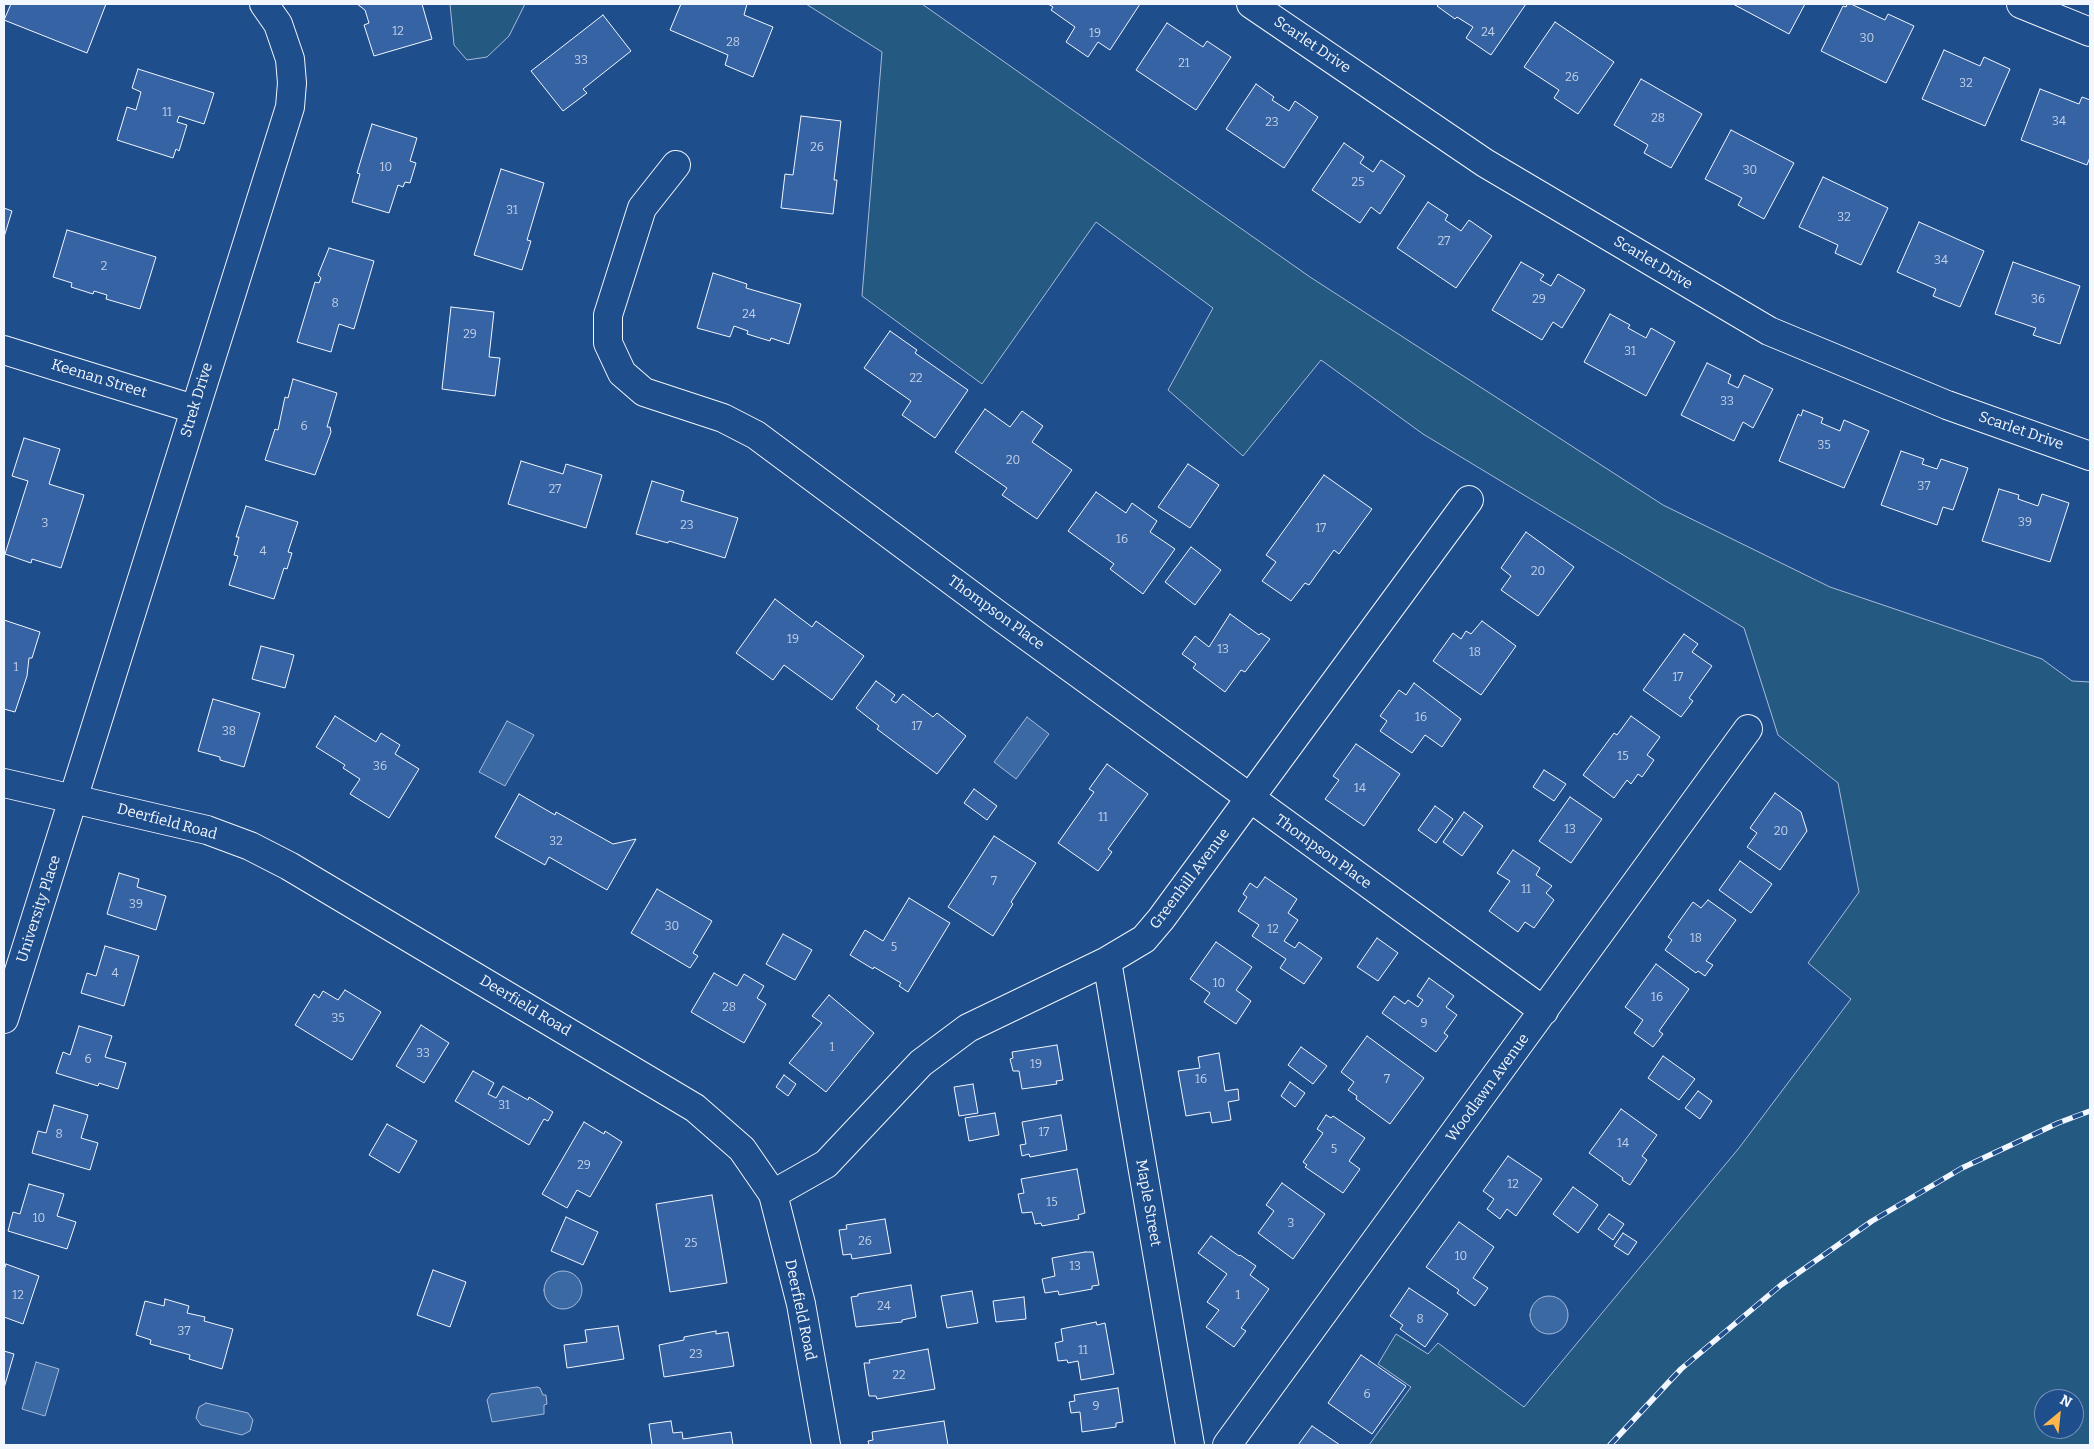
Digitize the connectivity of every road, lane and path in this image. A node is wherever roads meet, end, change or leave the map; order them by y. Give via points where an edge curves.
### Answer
1 (264, 4) edge
2 (1251, 4) edge
3 (2021, 4) edge
4 (2090, 32) edge
5 (676, 165) dead end
6 (4, 350) edge
7 (194, 408) junction
8 (2090, 456) edge
9 (1469, 500) dead end
10 (1748, 729) dead end
11 (4, 783) edge
12 (74, 798) junction
13 (1250, 799) junction
14 (1107, 961) junction
15 (1544, 1012) junction
16 (4, 1019) edge
17 (773, 1194) junction
18 (826, 1445) edge
19 (1190, 1445) edge
20 (1227, 1445) edge

1 - 7 street, Strek Drive via 278,24 290,59 290,107
2 - 8 street, Scarlet Drive via 1485,163 1769,331 1947,405
3 - 4 street
5 - 13 street, Thompson Place via 642,208 608,315 608,343 622,373 644,392 723,418 756,435
6 - 7 street, Keenan Street
7 - 12 street, Strek Drive
9 - 13 street, Greenhill Avenue
10 - 15 street, Woodlawn Avenue
11 - 12 street, Deerfield Road
12 - 16 street, University Place
12 - 17 street, Deerfield Road via 208,830 289,866 695,1108 742,1149
13 - 14 street, Greenhill Avenue via 1156,926 1144,939
13 - 15 street, Thompson Place
14 - 17 street, Greenhill Avenue via 968,1028 921,1063 826,1164
14 - 19 street, Maple Street
15 - 20 street, Woodlawn Avenue
17 - 18 street, Deerfield Road via 801,1304

